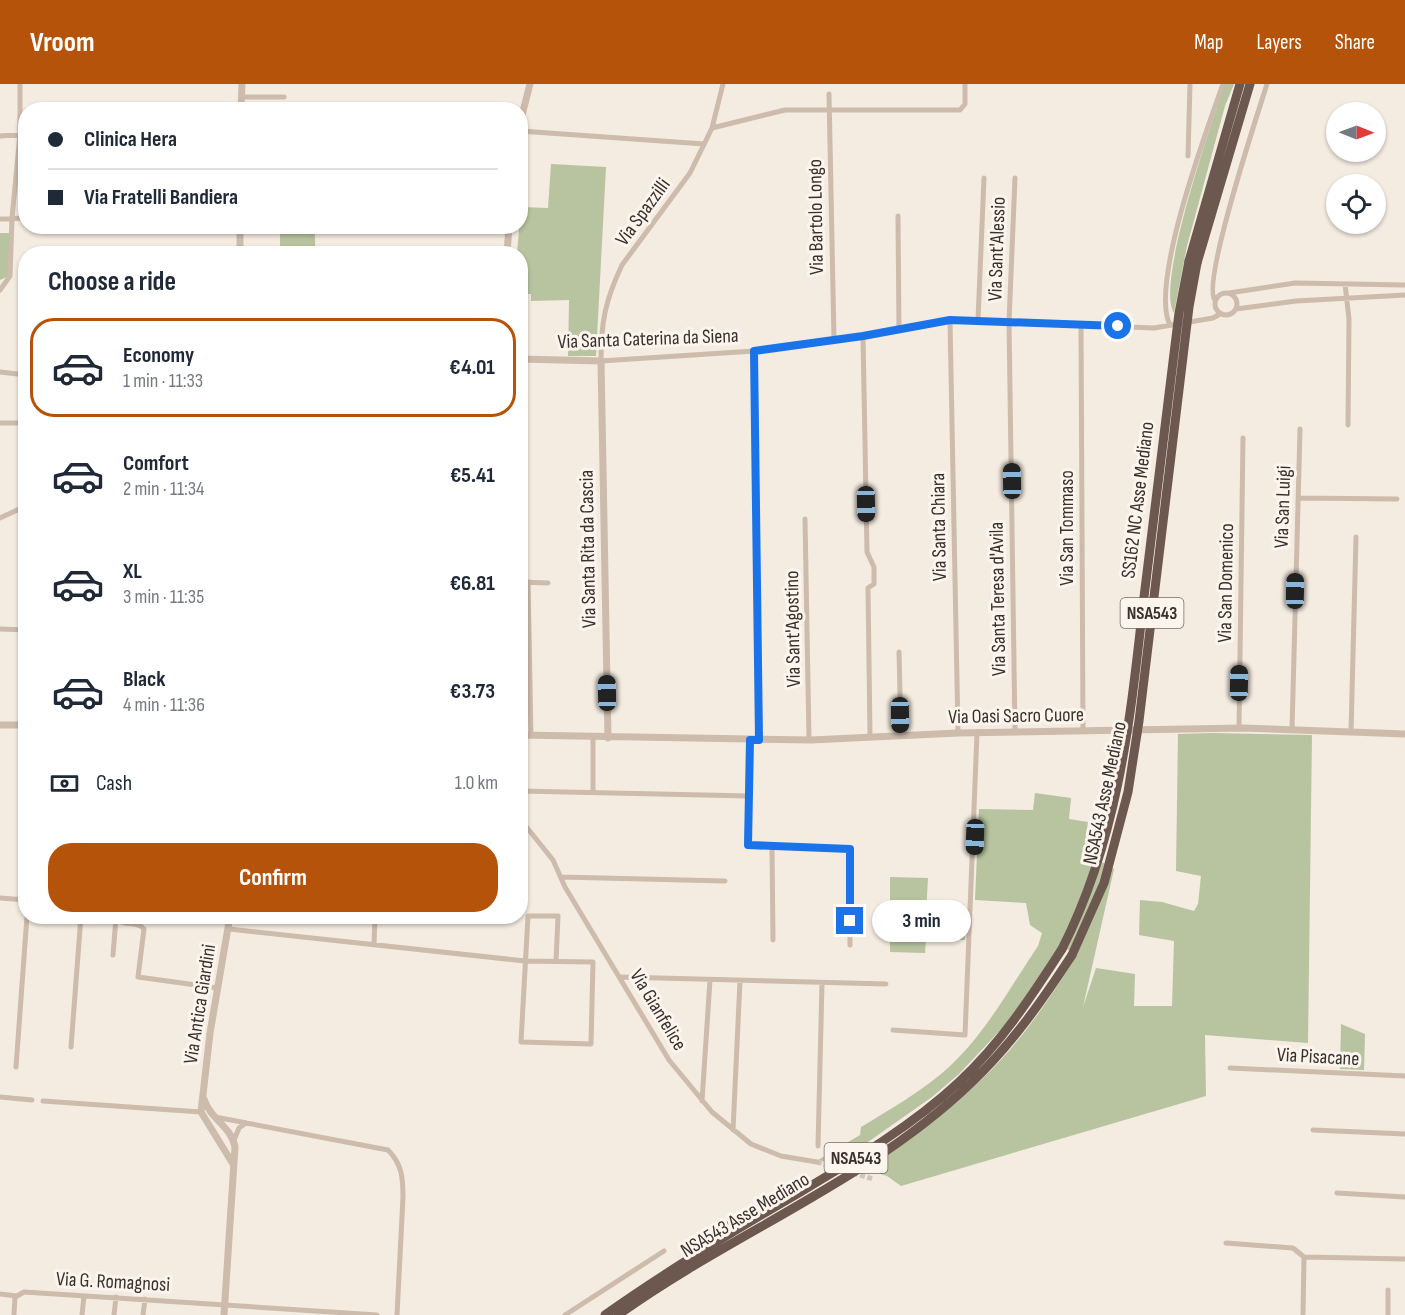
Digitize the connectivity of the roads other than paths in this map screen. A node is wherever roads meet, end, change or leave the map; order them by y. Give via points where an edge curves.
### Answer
1 (20, 84) edge
2 (242, 84) edge
3 (530, 84) edge
4 (723, 84) edge
5 (965, 84) edge
6 (1190, 84) edge
7 (1223, 84) edge
8 (1240, 84) edge
9 (1250, 84) edge
10 (1267, 84) edge
11 (829, 94) dead end
12 (242, 97) junction
13 (284, 97) dead end
14 (21, 102) edge
15 (242, 102) edge
16 (525, 102) edge
17 (829, 111) junction
18 (712, 128) junction
19 (528, 132) edge
20 (18, 134) edge
21 (0, 136) edge
22 (704, 144) junction
23 (1188, 156) dead end
24 (18, 172) edge
25 (984, 178) dead end
26 (1015, 178) dead end
27 (898, 216) dead end
28 (12, 218) junction
29 (18, 218) edge
30 (0, 219) edge
31 (1193, 262) junction
32 (1345, 284) junction
33 (1405, 285) edge
34 (0, 290) edge
35 (1229, 293) junction
36 (1405, 295) edge
37 (1345, 297) junction
38 (1215, 300) junction
39 (1214, 308) junction
40 (1236, 309) junction
41 (1220, 314) junction
42 (1205, 319) junction
43 (950, 320) junction
44 (978, 320) junction
45 (1009, 322) junction
46 (1082, 325) junction
47 (1170, 325) junction
48 (898, 330) junction
49 (863, 336) junction
50 (834, 340) junction
51 (754, 351) junction
52 (528, 358) edge
53 (601, 361) junction
54 (0, 372) edge
55 (18, 374) edge
56 (0, 423) edge
57 (18, 423) edge
58 (1348, 425) dead end
59 (1300, 429) dead end
60 (1243, 438) dead end
61 (1298, 498) junction
62 (1396, 499) dead end
63 (18, 510) edge
64 (0, 518) edge
65 (805, 519) dead end
66 (1356, 537) dead end
67 (528, 582) joint
68 (548, 583) dead end
69 (0, 629) edge
70 (18, 630) edge
71 (899, 652) dead end
72 (0, 725) edge
73 (18, 725) edge
74 (1239, 728) junction
75 (1083, 730) junction
76 (1292, 730) junction
77 (1015, 732) junction
78 (1351, 732) junction
79 (957, 733) junction
80 (977, 733) junction
81 (1405, 734) edge
82 (528, 736) edge
83 (531, 736) junction
84 (901, 736) junction
85 (593, 737) junction
86 (870, 737) junction
87 (608, 738) junction
88 (750, 740) junction
89 (759, 740) junction
90 (809, 740) junction
91 (528, 791) edge
92 (593, 792) junction
93 (749, 796) junction
94 (528, 829) edge
95 (772, 846) junction
96 (561, 878) junction
97 (725, 881) dead end
98 (0, 898) edge
99 (18, 899) edge
100 (528, 916) edge
101 (26, 924) edge
102 (80, 924) edge
103 (116, 924) edge
104 (130, 924) edge
105 (229, 924) edge
106 (375, 924) edge
107 (527, 924) edge
108 (229, 929) junction
109 (772, 940) dead end
110 (374, 944) junction
111 (850, 945) dead end
112 (1062, 949) joint
113 (113, 955) dead end
114 (525, 961) junction
115 (556, 961) junction
116 (621, 978) junction
117 (710, 980) junction
118 (741, 981) junction
119 (822, 983) junction
120 (886, 984) dead end
121 (218, 988) junction
122 (893, 1030) dead end
123 (71, 1047) dead end
124 (16, 1067) dead end
125 (1230, 1068) dead end
126 (1405, 1076) edge
127 (0, 1097) edge
128 (203, 1097) junction
129 (32, 1100) dead end
130 (43, 1101) dead end
131 (702, 1101) junction
132 (202, 1114) junction
133 (214, 1116) junction
134 (220, 1122) junction
135 (246, 1123) junction
136 (212, 1129) junction
137 (733, 1130) junction
138 (1313, 1130) dead end
139 (1405, 1134) edge
140 (234, 1140) junction
141 (222, 1144) junction
142 (818, 1146) dead end
143 (817, 1162) tunnel mouth
144 (233, 1164) junction
145 (812, 1185) junction
146 (784, 1190) dead end
147 (1337, 1194) dead end
148 (1405, 1197) edge
149 (730, 1225) dead end
150 (1226, 1243) dead end
151 (664, 1251) dead end
152 (697, 1255) junction
153 (1304, 1257) junction
154 (1405, 1259) edge
155 (1388, 1290) dead end
156 (0, 1294) edge
157 (15, 1296) junction
158 (84, 1296) junction
159 (116, 1298) junction
160 (145, 1299) junction
161 (225, 1304) junction
162 (14, 1315) edge
163 (82, 1315) edge
164 (114, 1315) edge
165 (143, 1315) edge
166 (224, 1315) edge
167 (377, 1315) edge
168 (397, 1315) edge
169 (565, 1315) edge
170 (605, 1315) edge
171 (618, 1315) edge
172 (1302, 1315) edge
173 (1388, 1315) edge

1 - 14 street
2 - 12 street
3 - 16 street
4 - 18 street, Via Spazzilli
5 - 17 street via 965,104 960,110
6 - 23 street
7 - 47 street via 1170,259 1165,311
8 - 31 highway, NSA543 Asse Mediano / NSA543
9 - 31 highway, SS162 NC Asse Mediano
10 - 38 street via 1217,255 1212,292
11 - 17 street, Via Bartolo Longo
12 - 13 street
12 - 15 street
17 - 18 street via 785,110
17 - 50 street, Via Bartolo Longo
18 - 22 street, Via Spazzilli
19 - 22 street
20 - 21 street
22 - 53 street, Via Spazzilli via 690,172 618,273 603,314
24 - 28 street
25 - 44 street
26 - 45 street, Via Sant'Alessio
27 - 48 street
28 - 29 street
28 - 30 street
28 - 34 street via 10,276
31 - 112 highway, SS162 NC Asse Mediano, bridge via 1179,313 1117,795 1094,878
31 - 171 highway, NSA543 Asse Mediano / NSA543, bridge via 1128,792 1104,883 1072,955 1035,1012 993,1062 914,1131
32 - 33 street
32 - 35 street via 1281,284
32 - 37 street
35 - 38 street
35 - 40 street via 1238,300
36 - 37 street
37 - 40 street
37 - 58 street via 1350,319
38 - 39 street
39 - 41 street
39 - 42 street
40 - 41 street
41 - 42 street, Via Santa Caterina da Siena
42 - 47 street, Via Santa Caterina da Siena
43 - 44 street, Via Santa Caterina da Siena
43 - 48 street, Via Santa Caterina da Siena
43 - 79 street, Via Santa Chiara
44 - 45 street, Via Santa Caterina da Siena
45 - 46 street, Via Santa Caterina da Siena
45 - 77 street, Via Santa Teresa d'Avila
46 - 47 street, Via Santa Caterina da Siena
46 - 75 street, Via San Tommaso
48 - 49 street, Via Santa Caterina da Siena
49 - 50 street, Via Santa Caterina da Siena
49 - 86 street via 867,552 874,567 874,584 868,588
50 - 51 street, Via Santa Caterina da Siena
51 - 53 street, Via Santa Caterina da Siena
51 - 89 street
52 - 53 street, Via Santa Caterina da Siena
53 - 87 street, Via Santa Rita da Cascia
54 - 55 street
56 - 57 street
59 - 61 street, Via San Luigi
60 - 74 street, Via San Domenico
61 - 62 street
61 - 76 street, Via San Luigi
63 - 64 street
65 - 90 street, Via Sant'Agostino
66 - 78 street
67 - 68 street
67 - 83 street
69 - 70 street
71 - 84 street
72 - 73 street
74 - 75 street, Via Oasi Sacro Cuore
74 - 76 street, Via Oasi Sacro Cuore
75 - 77 street, Via Oasi Sacro Cuore
76 - 78 street, Via Oasi Sacro Cuore
77 - 80 street, Via Oasi Sacro Cuore
78 - 81 street, Via Oasi Sacro Cuore
79 - 80 street, Via Oasi Sacro Cuore
79 - 84 street, Via Oasi Sacro Cuore
80 - 122 street via 965,1035
82 - 83 street, Via Oasi Sacro Cuore
83 - 85 street, Via Oasi Sacro Cuore
84 - 86 street, Via Oasi Sacro Cuore
85 - 87 street, Via Oasi Sacro Cuore
85 - 92 street
86 - 90 street, Via Oasi Sacro Cuore
87 - 88 street, Via Oasi Sacro Cuore
88 - 89 street, Via Oasi Sacro Cuore
88 - 93 street
89 - 90 street, Via Oasi Sacro Cuore
91 - 92 street
92 - 93 street
93 - 95 street via 748,845
94 - 96 street, Via Gianfelice via 554,861
95 - 109 street
95 - 111 street via 850,849
96 - 97 street
96 - 116 street, Via Gianfelice
98 - 99 street
100 - 115 street via 558,916
101 - 124 street
102 - 123 street
103 - 113 street
104 - 121 street via 144,929 138,977
105 - 108 street, Via Antica Giardini
106 - 110 street
107 - 114 street
108 - 110 street
108 - 121 street, Via Antica Giardini
110 - 114 street
112 - 145 highway, NSA543 Asse Mediano / NSA543 via 1005,1032 958,1083 883,1141
114 - 115 street
114 - 115 street via 521,1042 591,1044 593,962
116 - 117 street
116 - 131 street, Via Gianfelice via 669,1060
117 - 118 street
117 - 131 street
118 - 119 street
118 - 137 street
119 - 120 street
119 - 142 street
121 - 128 street, Via Antica Giardini
125 - 126 street, Via Pisacane
127 - 129 street
128 - 132 street, Via Antica Giardini
128 - 133 street
130 - 132 street
131 - 137 street, Via Gianfelice
132 - 133 street
132 - 136 street
133 - 134 street
133 - 135 street
134 - 136 street
134 - 140 street
135 - 140 street
135 - 168 street via 388,1150 398,1160 404,1197
136 - 141 street
137 - 143 street, Via Gianfelice via 766,1151
138 - 139 street
140 - 141 street
140 - 144 street
141 - 144 street
144 - 161 street
145 - 146 highway
145 - 152 highway, NSA543 Asse Mediano / NSA543
147 - 148 street
149 - 152 highway
150 - 153 street via 1293,1248
151 - 169 street
152 - 170 highway, NSA543 Asse Mediano / NSA543
153 - 154 street
153 - 172 street
155 - 173 street
156 - 157 street, Via G. Romagnosi
157 - 158 street, Via G. Romagnosi via 24,1292
157 - 162 street
158 - 159 street, Via G. Romagnosi
158 - 163 street
159 - 160 street, Via G. Romagnosi
159 - 164 street
160 - 161 street, Via G. Romagnosi
160 - 165 street
161 - 166 street
161 - 167 street, Via G. Romagnosi

